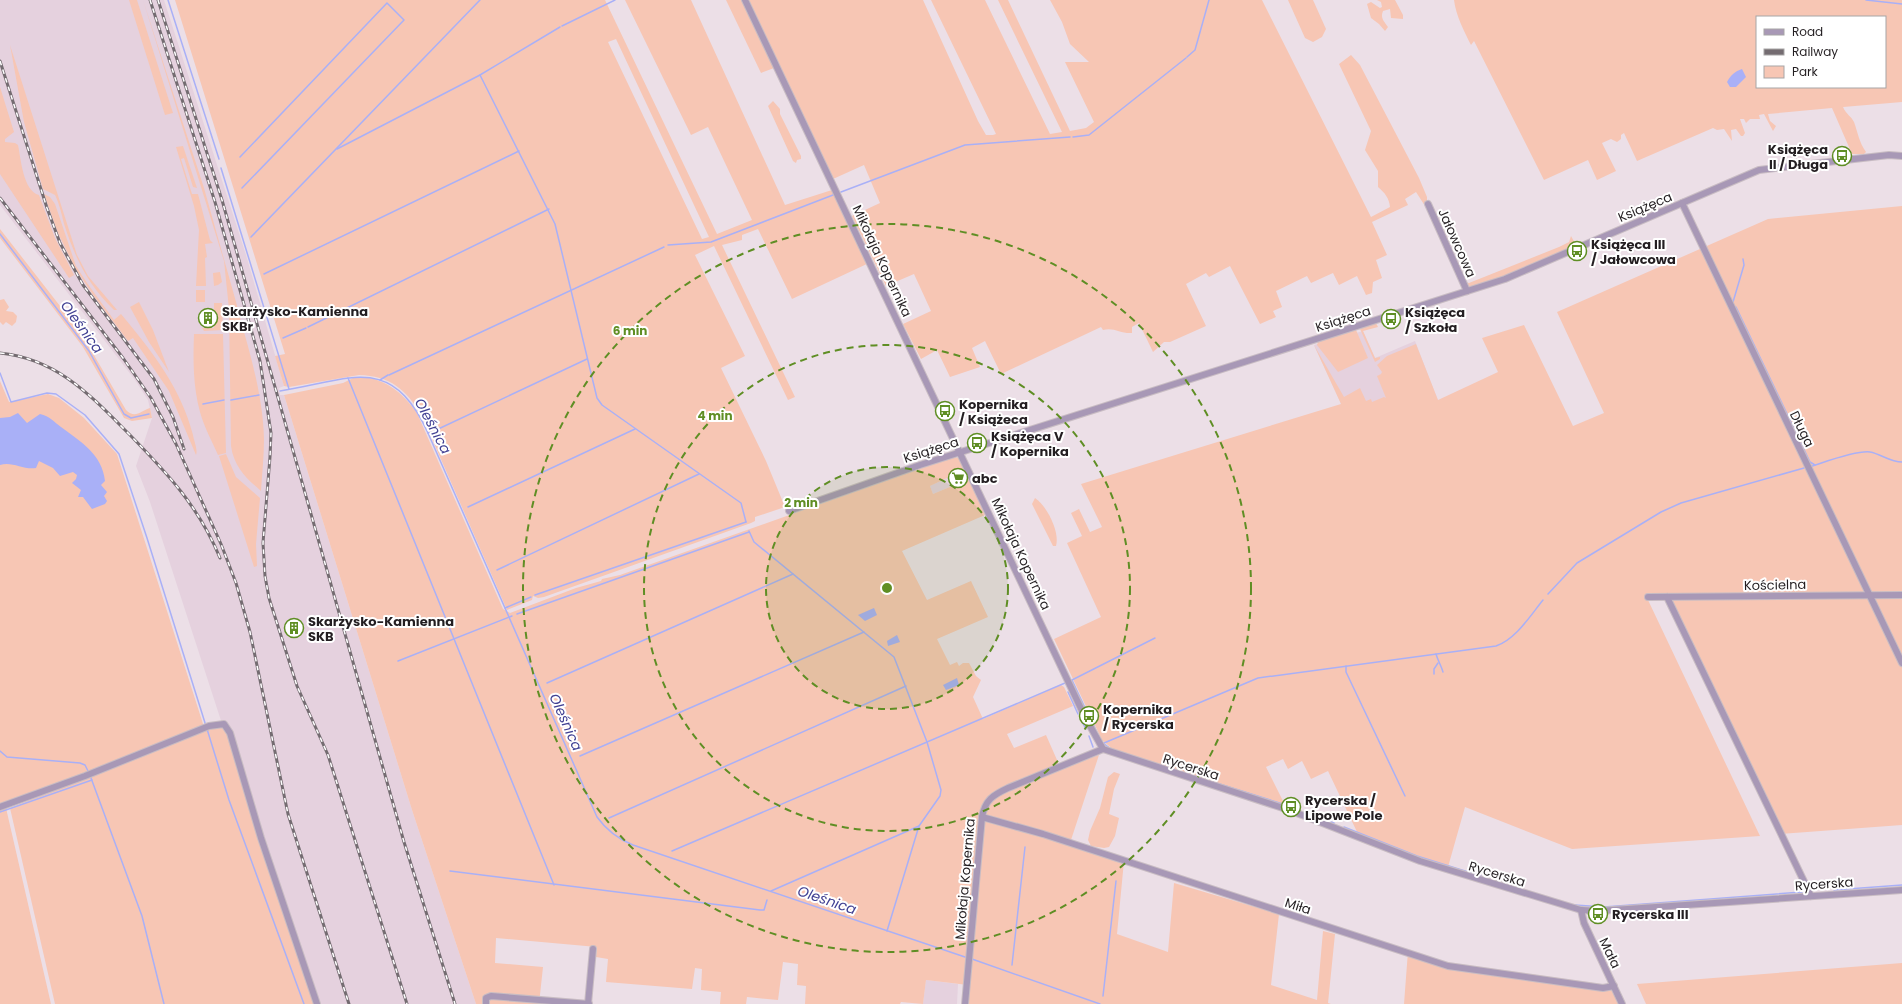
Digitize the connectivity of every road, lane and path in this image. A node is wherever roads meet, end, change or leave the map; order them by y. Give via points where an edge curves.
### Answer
1 (745, 0) edge
2 (1902, 156) edge
3 (1682, 203) junction
4 (1428, 204) dead end
5 (1467, 291) junction
6 (960, 452) junction
7 (788, 511) dead end
8 (1870, 595) junction
9 (1902, 595) edge
10 (1648, 597) dead end
11 (1667, 597) junction
12 (1902, 663) edge
13 (1103, 749) junction
14 (0, 807) edge
15 (982, 817) junction
16 (1902, 890) edge
17 (1811, 896) junction
18 (1581, 910) junction
19 (593, 949) dead end
20 (1614, 986) junction
21 (317, 1004) edge
22 (486, 1004) edge
23 (588, 1004) edge
24 (964, 1004) edge
25 (1622, 1004) edge

1 - 6 street, Mikołaja Kopernika
2 - 3 street, Książęca via 1889,155 1766,169
3 - 5 street, Książęca via 1505,279
3 - 8 street, Długa
4 - 5 street, Jałowcowa
5 - 6 street, Książęca
6 - 7 street, Książęca
6 - 13 street, Mikołaja Kopernika via 1087,721
8 - 9 street, Kościelna
8 - 11 street, Kościelna
8 - 12 street, Długa
10 - 11 street, Kościelna
11 - 17 street
13 - 15 street, Mikołaja Kopernika via 996,793 987,800
13 - 18 street, Rycerska via 1289,810 1420,861
14 - 21 street via 209,726 224,724 230,733 261,838
15 - 20 street, Miła via 1043,834 1448,966 1603,988
15 - 24 street, Mikołaja Kopernika
16 - 17 street, Rycerska
17 - 18 street, Rycerska via 1598,911
18 - 20 street, Mała via 1584,923
19 - 23 street
20 - 25 street, Mała
22 - 23 street via 486,998 491,996

